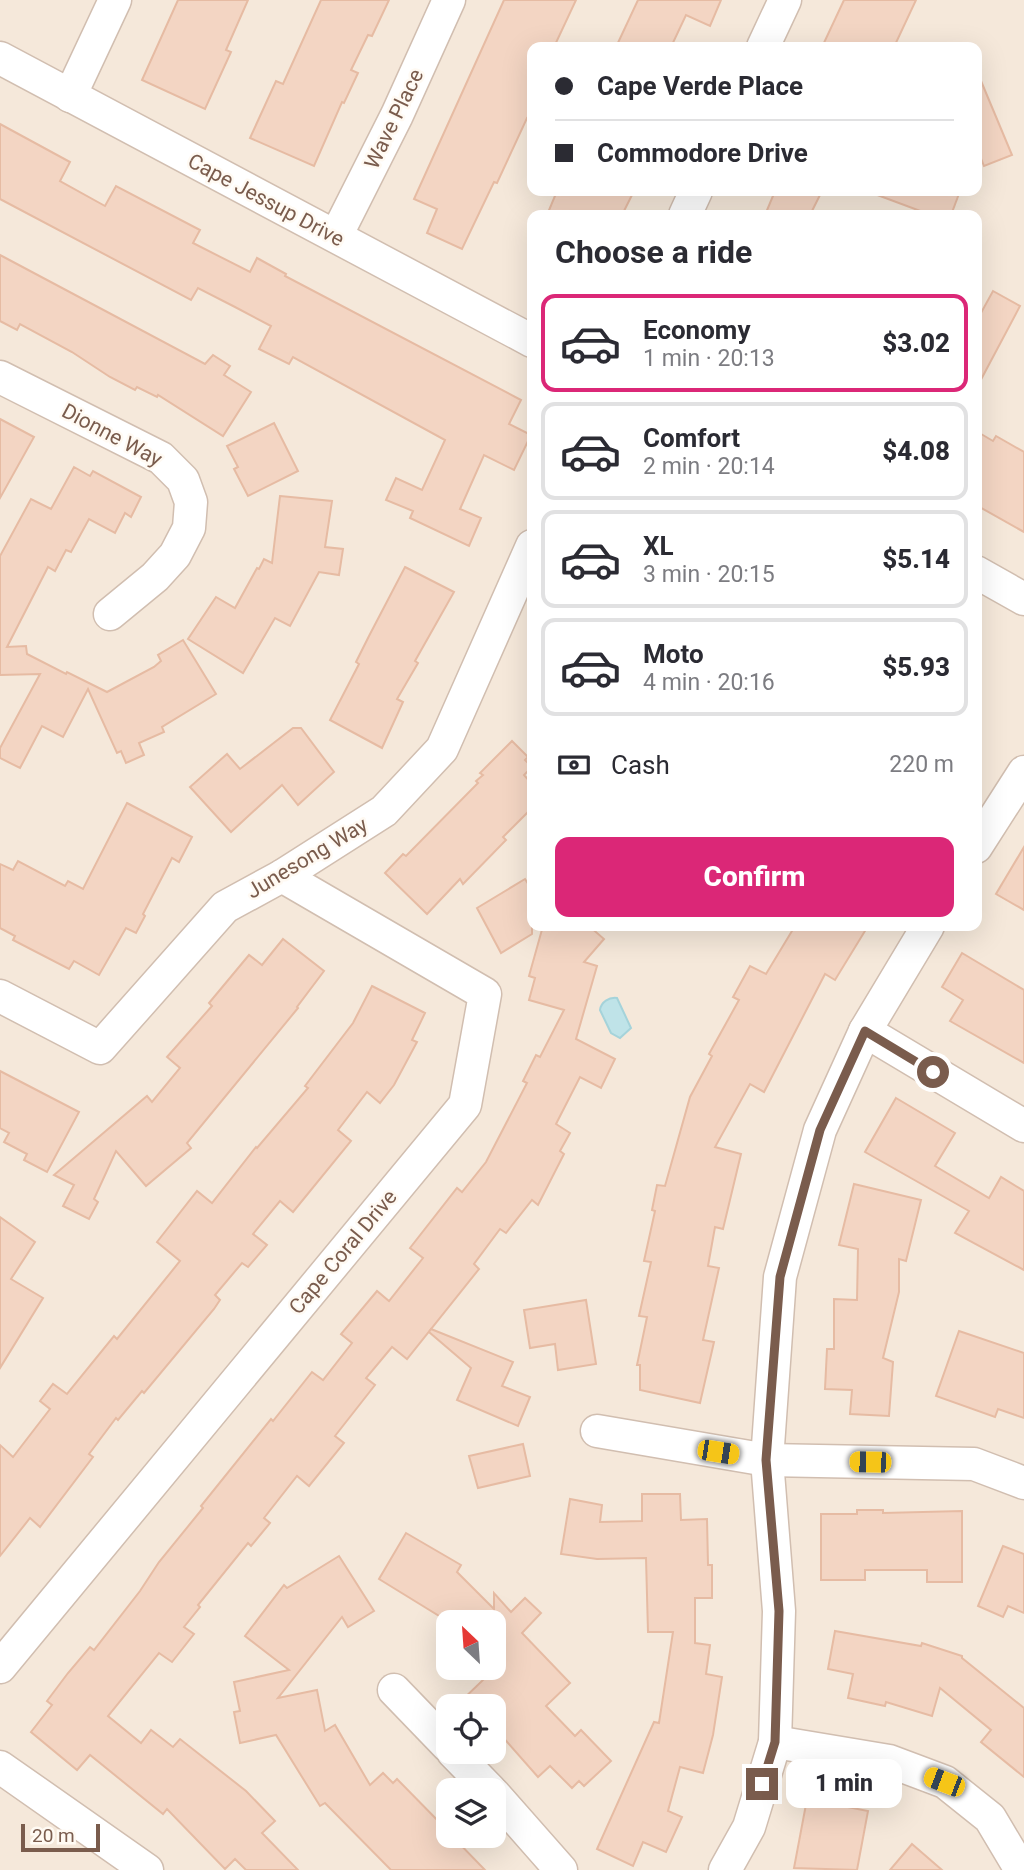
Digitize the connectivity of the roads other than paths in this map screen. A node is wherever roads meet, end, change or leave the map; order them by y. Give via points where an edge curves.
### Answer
1 (115, 0) edge
2 (449, 0) edge
3 (785, 0) edge
4 (765, 42) edge
5 (0, 58) edge
6 (70, 96) junction
7 (336, 236) junction
8 (527, 338) edge
9 (0, 377) edge
10 (527, 557) edge
11 (982, 575) edge
12 (1024, 599) edge
13 (110, 614) dead end
14 (1023, 774) edge
15 (982, 838) edge
16 (282, 876) junction
17 (925, 931) edge
18 (0, 996) edge
19 (865, 1031) junction
20 (1024, 1126) edge
21 (597, 1431) dead end
22 (766, 1460) junction
23 (1024, 1483) edge
24 (0, 1667) edge
25 (394, 1690) dead end
26 (436, 1734) edge
27 (775, 1742) junction
28 (465, 1764) edge
29 (0, 1767) edge
30 (478, 1778) edge
31 (506, 1808) edge
32 (147, 1870) edge
33 (561, 1870) edge
34 (725, 1870) edge
35 (1021, 1870) edge

1 - 6 street
2 - 7 street, Wave Place
3 - 4 street
5 - 6 street, Cape Jessup Drive
6 - 7 street, Cape Jessup Drive
7 - 8 street, Cape Jessup Drive
9 - 13 street, Dionne Way via 161,458 183,480 191,502 189,528 175,555
10 - 16 street, Junesong Way via 442,749 384,811
11 - 12 street
14 - 15 street
16 - 18 street, Junesong Way via 225,907 100,1048
16 - 24 street, Cape Coral Drive via 485,994 465,1105
17 - 19 street
19 - 20 street
19 - 22 street via 820,1130 780,1277
21 - 22 street
22 - 23 street via 974,1464
22 - 27 street via 779,1611
25 - 26 street
27 - 34 street via 749,1827
27 - 35 street via 889,1761 944,1782 990,1818
28 - 30 street
29 - 32 street
31 - 33 street

